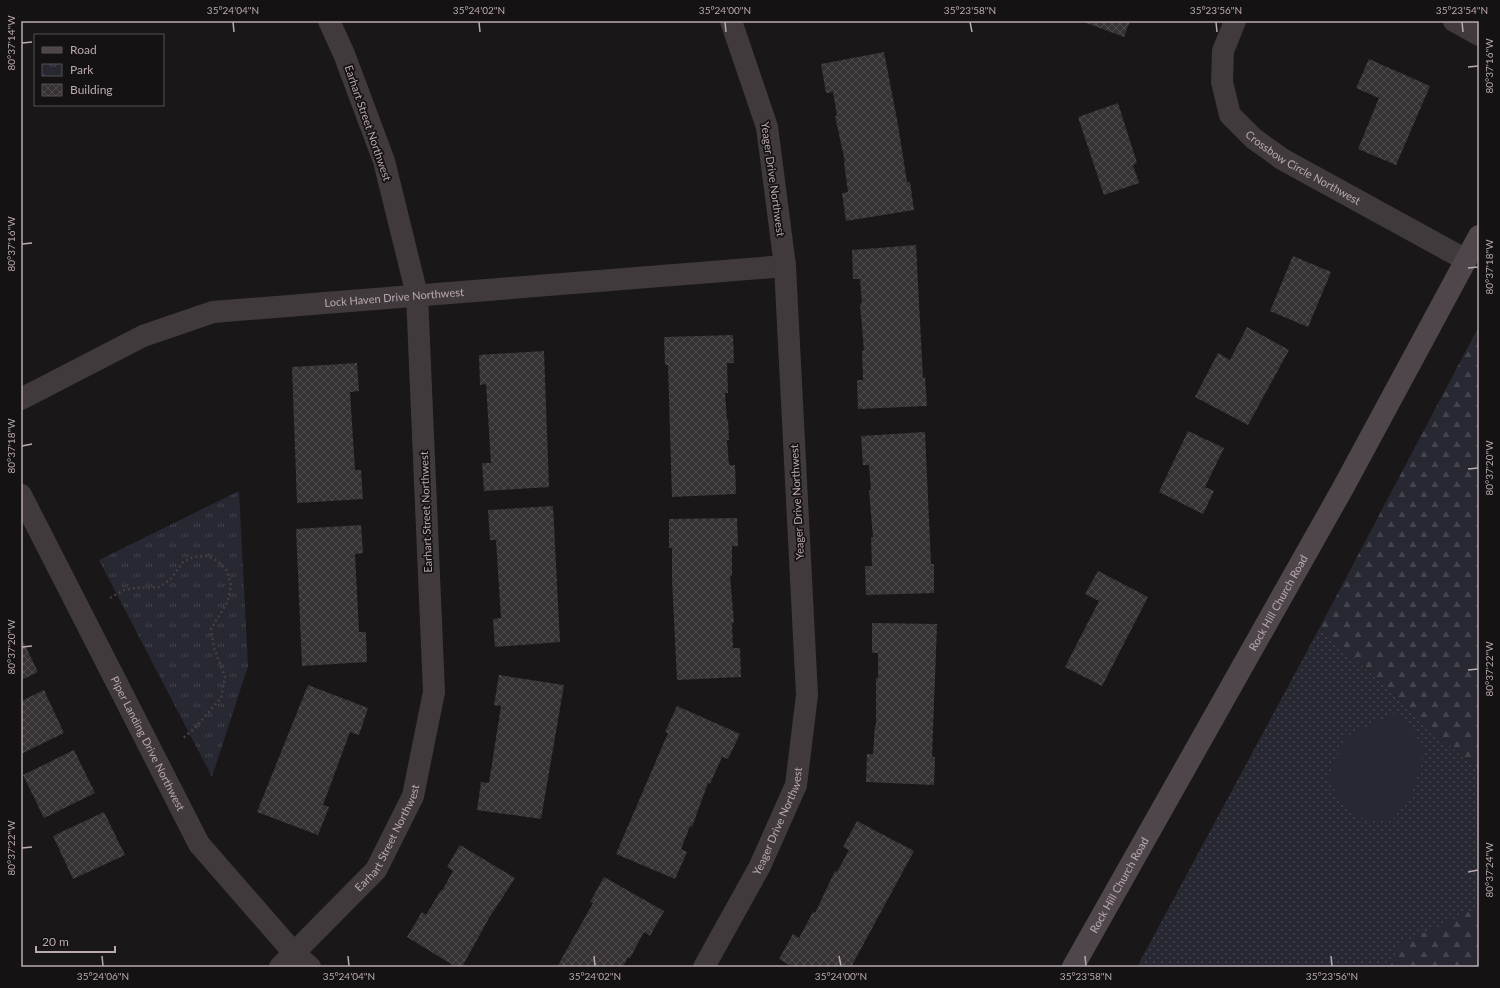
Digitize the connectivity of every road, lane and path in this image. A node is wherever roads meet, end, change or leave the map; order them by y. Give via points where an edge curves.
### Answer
1 (329, 21) edge
2 (731, 21) edge
3 (1235, 21) edge
4 (1454, 21) edge
5 (1479, 35) edge
6 (1479, 236) edge
7 (1466, 260) junction
8 (785, 266) junction
9 (417, 295) junction
10 (21, 399) edge
11 (21, 495) edge
12 (110, 598) dead end
13 (182, 739) dead end
14 (295, 962) edge
15 (704, 967) edge
16 (1073, 967) edge

1 - 9 street, Earhart Street Northwest via 384,161
2 - 8 street, Yeager Drive Northwest via 767,127
3 - 7 street, Crossbow Circle Northwest via 1223,51 1222,82 1230,116 1253,138 1282,159
4 - 5 street
6 - 7 main road, Rock Hill Church Road
7 - 16 main road, Rock Hill Church Road via 1343,488
8 - 9 street, Lock Haven Drive Northwest
8 - 15 street, Yeager Drive Northwest via 807,695 796,785 760,866
9 - 10 street, Lock Haven Drive Northwest via 213,312 143,336
9 - 14 street, Earhart Street Northwest via 434,692 413,796 376,870
11 - 14 street, Piper Landing Drive Northwest via 199,844
12 - 13 path via 124,590 159,587 170,580 183,562 193,557 207,556 218,561 227,571 231,586 228,601 211,629 214,648 225,677 221,698

